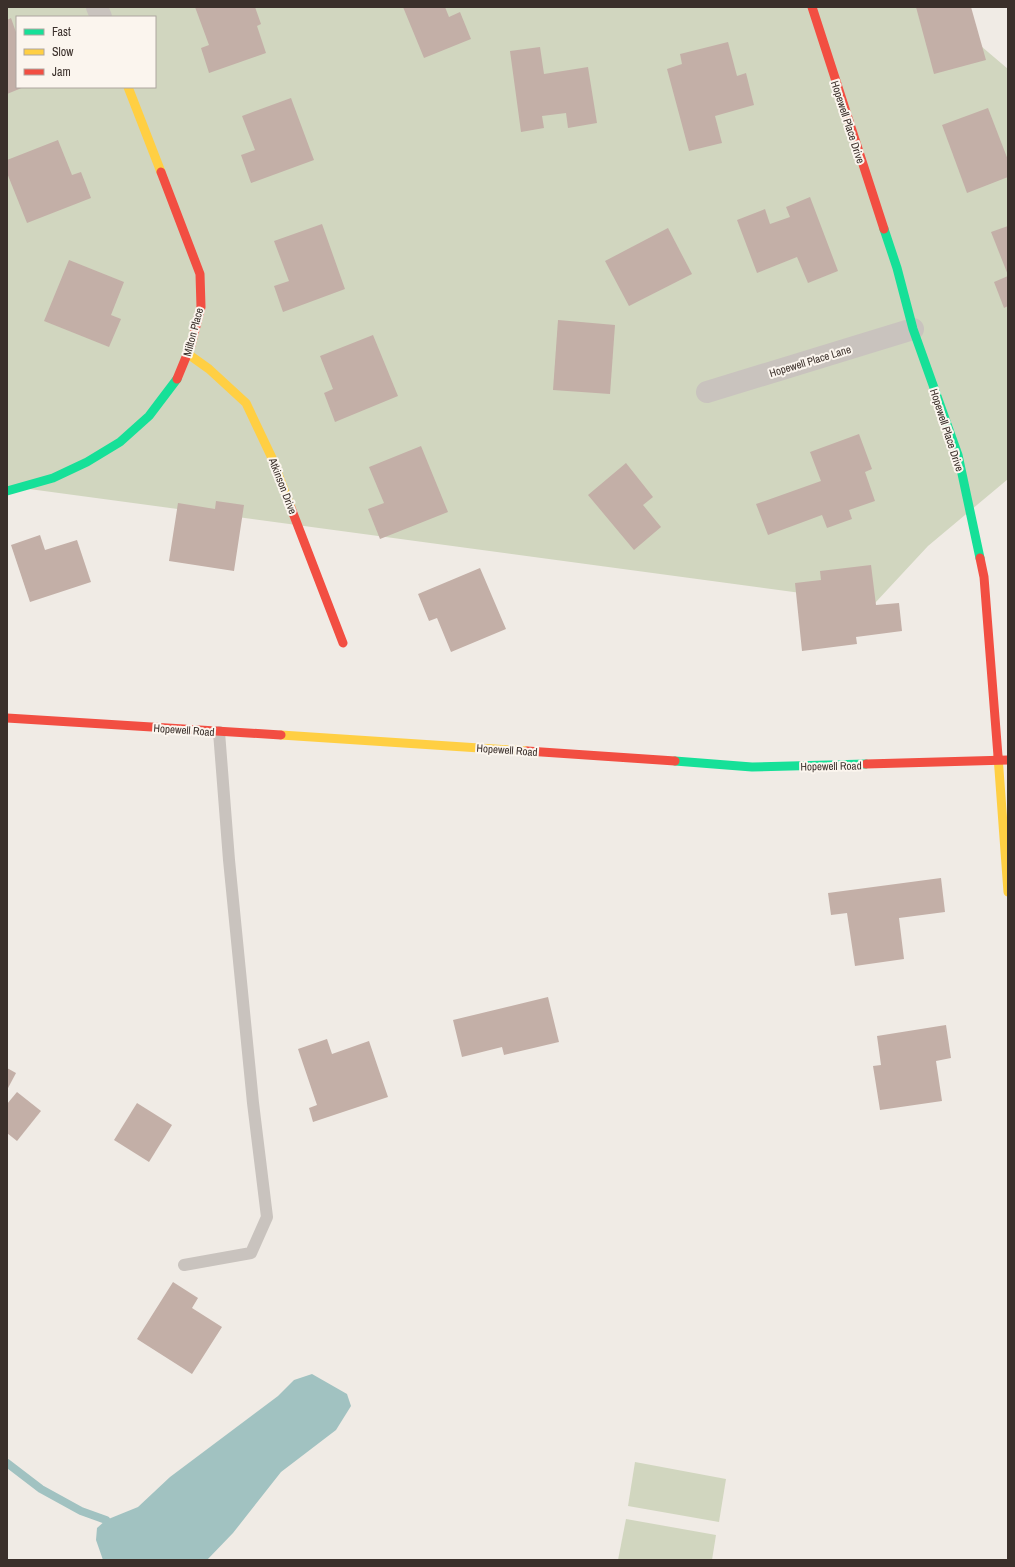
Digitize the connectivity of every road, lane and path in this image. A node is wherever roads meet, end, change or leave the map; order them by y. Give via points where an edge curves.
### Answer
1 (812, 7) edge
2 (128, 88) edge
3 (913, 329) junction
4 (188, 354) junction
5 (707, 392) dead end
6 (7, 491) edge
7 (343, 643) dead end
8 (7, 718) edge
9 (219, 732) junction
10 (1008, 760) edge
11 (997, 761) junction
12 (1008, 892) edge
13 (184, 1265) dead end

1 - 3 street, Hopewell Place Drive via 897,268
2 - 4 street, Milton Place via 200,274 201,307
3 - 5 street, Hopewell Place Lane
3 - 11 street, Hopewell Place Drive via 958,455 984,578
4 - 6 street, Milton Place via 178,377 149,416 120,442 53,478
4 - 7 street, Atkinson Drive via 210,368 246,402 272,458
8 - 9 street, Hopewell Road
9 - 11 street, Hopewell Road via 752,767
9 - 13 lane via 230,868 266,1217 252,1253
10 - 11 street, Hopewell Road
11 - 12 street, Hopewell Place Drive

